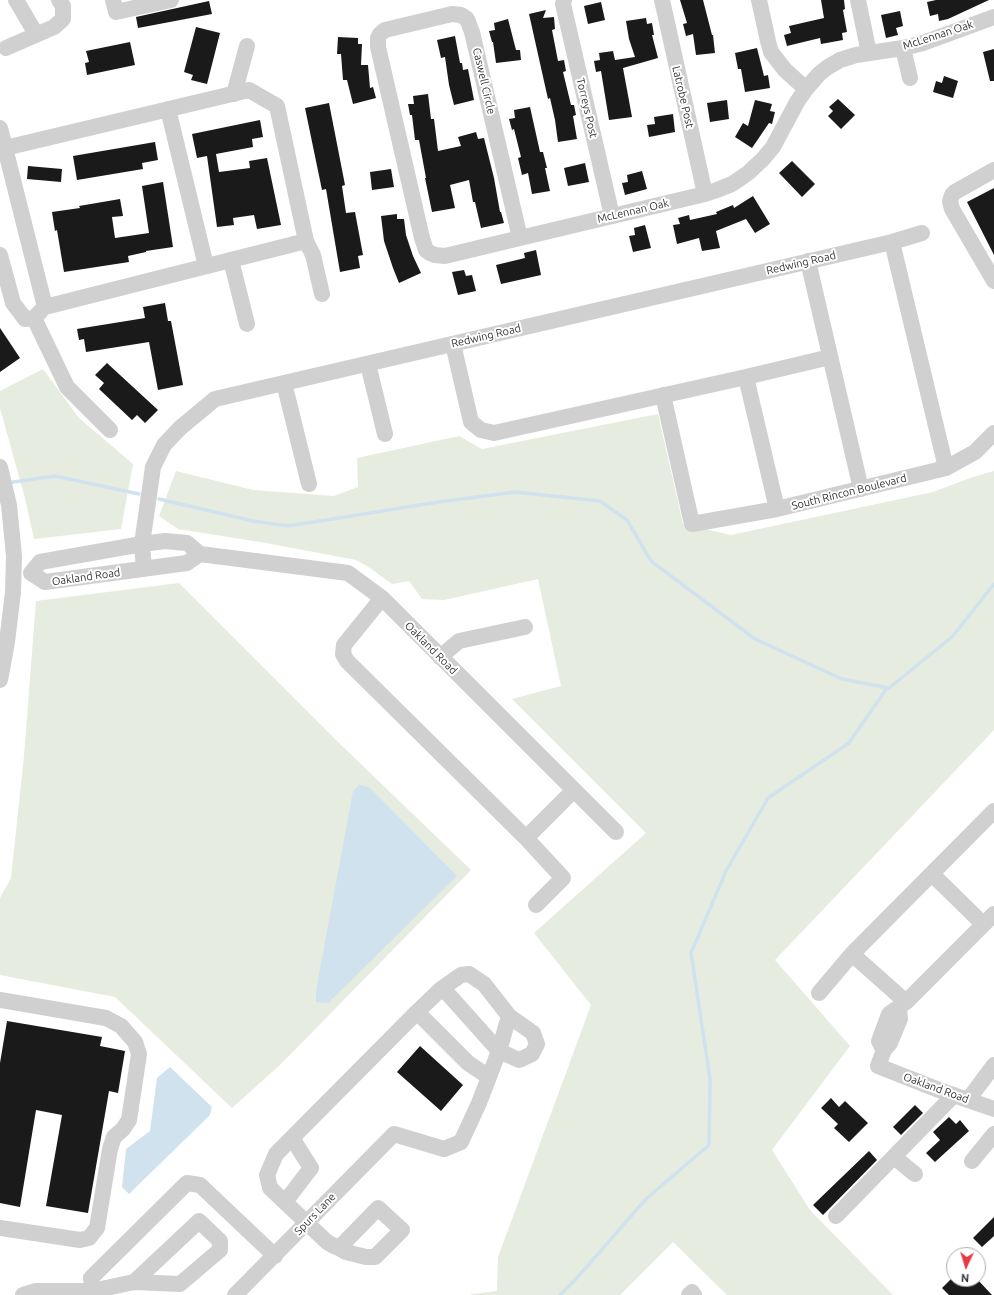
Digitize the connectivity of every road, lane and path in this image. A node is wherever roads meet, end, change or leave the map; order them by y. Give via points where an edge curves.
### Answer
1 (16, 0) edge
2 (59, 0) edge
3 (113, 0) edge
4 (171, 0) edge
5 (564, 0) edge
6 (662, 0) edge
7 (759, 0) edge
8 (858, 0) edge
9 (994, 17) edge
10 (36, 34) junction
11 (378, 38) joint
12 (2, 46) edge
13 (247, 46) dead end
14 (903, 48) junction
15 (869, 53) junction
16 (910, 78) dead end
17 (806, 89) junction
18 (234, 94) junction
19 (168, 109) junction
20 (0, 128) edge
21 (5, 148) junction
22 (994, 170) edge
23 (705, 194) junction
24 (612, 216) junction
25 (922, 233) dead end
26 (520, 238) junction
27 (306, 241) junction
28 (892, 242) junction
29 (0, 255) edge
30 (231, 260) junction
31 (808, 261) junction
32 (206, 266) junction
33 (994, 281) edge
34 (322, 294) dead end
35 (40, 313) junction
36 (247, 324) dead end
37 (452, 344) junction
38 (830, 357) junction
39 (368, 364) junction
40 (746, 377) junction
41 (284, 383) junction
42 (663, 395) junction
43 (110, 430) dead end
44 (994, 433) edge
45 (385, 434) dead end
46 (0, 467) edge
47 (946, 468) junction
48 (309, 484) dead end
49 (861, 489) junction
50 (777, 509) junction
51 (142, 544) junction
52 (200, 554) junction
53 (144, 569) junction
54 (31, 573) junction
55 (6, 577) edge
56 (382, 598) junction
57 (525, 627) dead end
58 (440, 657) junction
59 (0, 680) edge
60 (574, 790) junction
61 (994, 811) edge
62 (616, 832) dead end
63 (526, 838) junction
64 (932, 874) junction
65 (536, 904) dead end
66 (989, 919) edge
67 (852, 954) junction
68 (442, 989) junction
69 (819, 993) dead end
70 (0, 1000) edge
71 (902, 1005) junction
72 (417, 1012) junction
73 (509, 1016) junction
74 (499, 1051) junction
75 (994, 1065) edge
76 (489, 1077) junction
77 (961, 1097) junction
78 (994, 1109) edge
79 (994, 1134) edge
80 (292, 1138) junction
81 (894, 1156) junction
82 (972, 1161) dead end
83 (914, 1174) dead end
84 (218, 1202) junction
85 (285, 1202) junction
86 (836, 1216) dead end
87 (199, 1221) junction
88 (307, 1222) junction
89 (0, 1228) edge
90 (339, 1248) dead end
91 (275, 1256) junction
92 (134, 1282) junction
93 (92, 1291) junction
94 (23, 1295) edge
95 (235, 1295) edge
96 (689, 1295) edge
97 (694, 1295) edge

1 - 10 street
2 - 10 street via 63,6 63,19 54,27
3 - 4 street via 116,12
5 - 24 street, Torreys Post
6 - 23 street, Latrobe Post
7 - 17 street via 771,52 785,70
8 - 15 street
9 - 14 street, McLennan Oak
10 - 12 street
11 - 26 street, McLennan Oak via 426,250 435,255 445,256
11 - 26 street, Caswell Circle via 385,30 442,16 461,15 467,19
13 - 18 street
14 - 15 street, McLennan Oak
14 - 16 street
15 - 17 street, McLennan Oak via 840,60 819,74
17 - 23 street, McLennan Oak via 763,159 732,184
18 - 19 street
18 - 27 street via 249,90 277,106
19 - 21 street
19 - 32 street
20 - 21 street
21 - 35 street
22 - 33 street via 955,192 950,201 952,209
23 - 24 street, McLennan Oak
24 - 26 street, McLennan Oak
25 - 28 street, Redwing Road
27 - 30 street
27 - 34 street via 313,255
28 - 31 street, Redwing Road
28 - 47 street
29 - 35 street via 13,303 25,319
30 - 32 street
30 - 36 street
31 - 37 street, Redwing Road
31 - 38 street
32 - 35 street
35 - 43 street via 68,387
37 - 39 street, Redwing Road
37 - 42 street via 471,422 481,430 494,433
38 - 40 street
38 - 49 street
39 - 41 street, Redwing Road
39 - 45 street
40 - 42 street
40 - 50 street
41 - 48 street
41 - 51 street, Redwing Road via 215,399 164,445 153,467
42 - 50 street, South Rincon Boulevard via 692,524
44 - 47 street, South Rincon Boulevard via 975,452
46 - 55 street via 9,505 14,556
47 - 49 street, South Rincon Boulevard
49 - 50 street, South Rincon Boulevard
51 - 52 street, Oakland Road via 187,542
51 - 53 street, Redwing Road
51 - 54 street, Oakland Road via 40,562
52 - 53 street, Oakland Road via 186,563
52 - 56 street, Oakland Road via 348,574
53 - 54 street, Oakland Road via 45,582
54 - 55 street
55 - 59 street via 13,592
56 - 58 street, Oakland Road
56 - 63 street via 344,645 343,654 347,661
57 - 58 street via 460,641
58 - 60 street, Oakland Road
60 - 62 street, Oakland Road
60 - 63 street
61 - 64 street
63 - 65 street via 562,878
64 - 66 street
64 - 67 street
66 - 71 street
67 - 69 street
67 - 71 street
68 - 72 street
68 - 73 street via 461,975 469,974 484,984
68 - 74 street
70 - 89 street via 106,1018 120,1026 135,1042 139,1054 129,1120 114,1137 110,1149 97,1228 89,1238 80,1240
71 - 77 street, Oakland Road via 889,1014 879,1041 884,1050 878,1066
72 - 76 street via 468,1063
72 - 80 street
73 - 74 street
73 - 74 street via 533,1033 537,1044 532,1054 519,1060
74 - 76 street
75 - 77 street
76 - 88 street, Spurs Lane via 461,1142 444,1149 394,1134
77 - 78 street, Oakland Road
77 - 81 street
79 - 82 street
80 - 85 street via 311,1168
80 - 85 street via 276,1154 267,1175 270,1188
81 - 83 street
81 - 86 street
84 - 87 street
84 - 91 street
84 - 93 street via 200,1185 187,1183 91,1278
85 - 88 street
87 - 92 street
87 - 92 street via 220,1241 220,1250 180,1284
88 - 90 street via 327,1242
88 - 91 street, Spurs Lane
91 - 95 street, Spurs Lane
92 - 93 street
93 - 94 street via 36,1291
96 - 97 street via 692,1292

